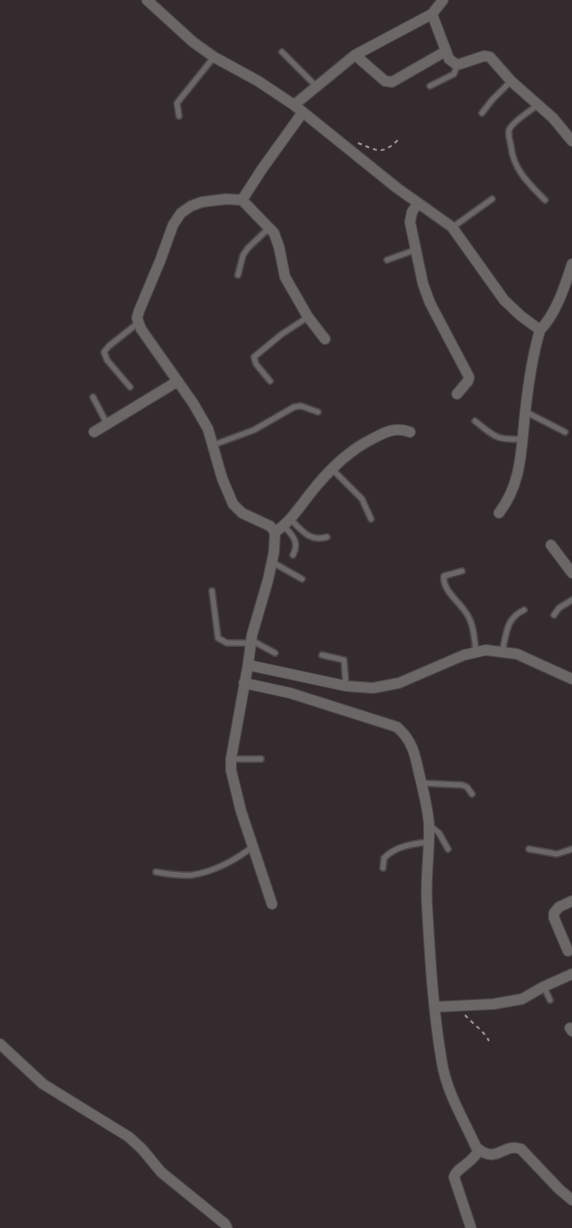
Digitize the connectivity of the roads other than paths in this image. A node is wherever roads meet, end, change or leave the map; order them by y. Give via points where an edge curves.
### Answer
1 (147, 0) edge
2 (443, 0) edge
3 (432, 14) junction
4 (446, 51) junction
5 (282, 52) dead end
6 (355, 55) junction
7 (214, 57) junction
8 (457, 65) junction
9 (511, 81) junction
10 (316, 86) junction
11 (430, 86) dead end
12 (538, 104) junction
13 (294, 105) junction
14 (303, 112) junction
15 (482, 113) dead end
16 (179, 116) dead end
17 (572, 141) edge
18 (492, 199) dead end
19 (242, 200) junction
20 (545, 200) dead end
21 (418, 203) junction
22 (452, 227) junction
23 (269, 228) junction
24 (415, 250) junction
25 (387, 260) dead end
26 (572, 264) edge
27 (238, 275) dead end
28 (570, 281) edge
29 (308, 317) junction
30 (138, 323) junction
31 (540, 330) junction
32 (325, 339) dead end
33 (178, 381) junction
34 (270, 381) dead end
35 (130, 387) dead end
36 (457, 394) dead end
37 (93, 397) dead end
38 (318, 412) dead end
39 (525, 412) junction
40 (476, 421) dead end
41 (107, 424) junction
42 (94, 432) dead end
43 (410, 432) dead end
44 (565, 432) dead end
45 (522, 439) junction
46 (214, 445) junction
47 (332, 468) junction
48 (499, 513) dead end
49 (371, 519) dead end
50 (283, 525) junction
51 (328, 537) dead end
52 (551, 545) dead end
53 (293, 555) dead end
54 (272, 562) junction
55 (462, 571) dead end
56 (572, 573) edge
57 (302, 580) dead end
58 (212, 591) dead end
59 (572, 600) edge
60 (524, 610) dead end
61 (554, 615) dead end
62 (251, 641) junction
63 (502, 652) junction
64 (275, 653) dead end
65 (476, 653) junction
66 (322, 654) dead end
67 (246, 675) junction
68 (572, 679) edge
69 (346, 686) junction
70 (231, 759) junction
71 (261, 759) dead end
72 (422, 783) junction
73 (472, 794) dead end
74 (429, 824) junction
75 (429, 842) junction
76 (253, 847) junction
77 (448, 849) dead end
78 (530, 849) dead end
79 (572, 849) edge
80 (383, 868) dead end
81 (156, 872) dead end
82 (572, 901) edge
83 (272, 904) dead end
84 (568, 951) dead end
85 (572, 974) edge
86 (543, 987) junction
87 (550, 1000) dead end
88 (435, 1007) junction
89 (0, 1044) edge
90 (479, 1150) junction
91 (572, 1200) edge
92 (227, 1228) edge
93 (472, 1228) edge

1 - 7 street
2 - 3 street
3 - 4 street
3 - 6 street
4 - 6 street via 392,82 385,81
4 - 8 street via 448,58
5 - 10 lane
6 - 10 street
7 - 13 street
7 - 16 lane via 177,103
8 - 9 street via 487,55
8 - 11 lane via 454,74
9 - 12 street
9 - 15 lane
10 - 13 street
12 - 17 street
12 - 20 lane via 513,125 509,135 515,164 525,180
13 - 14 street
14 - 19 street
14 - 21 street
18 - 22 lane
19 - 23 street
19 - 30 street via 202,202 191,206 176,220 139,312
21 - 22 street
21 - 24 street via 410,216
22 - 31 street via 504,300
23 - 27 lane via 243,255
23 - 29 street via 276,238 285,277
24 - 25 lane
24 - 36 street via 430,303 469,377
26 - 28 street
28 - 31 street
29 - 32 street
29 - 34 lane via 254,357
30 - 33 street
30 - 35 lane via 104,352
31 - 39 street
33 - 41 street
33 - 46 street via 194,403
37 - 41 lane
38 - 46 lane via 294,407 254,430
39 - 44 lane
39 - 45 street
40 - 45 lane via 494,437
41 - 42 street
43 - 47 street via 401,429 384,433 363,443
45 - 48 street via 517,480 508,502
46 - 50 street via 222,478 233,504 242,513 270,526
47 - 49 lane via 362,499
47 - 50 street
50 - 51 lane via 318,540
50 - 53 lane via 296,541
50 - 54 street
52 - 56 street
54 - 57 lane
54 - 62 street
55 - 65 lane via 444,576 443,581 470,618
58 - 62 lane via 218,638 223,642
59 - 61 lane
60 - 63 lane via 510,621
62 - 64 lane
62 - 67 street
63 - 65 street via 486,650
63 - 68 street via 517,654
65 - 69 street via 399,683 372,688
66 - 69 lane via 344,660
67 - 69 street
67 - 70 street
67 - 72 street via 290,693 396,727 406,735 413,748
70 - 71 lane
70 - 76 street via 231,770
72 - 73 lane via 462,785
72 - 74 street
74 - 75 street
74 - 77 lane via 439,833
75 - 80 lane via 397,848 384,858
75 - 88 street via 427,902
76 - 81 lane via 234,859 193,875
76 - 83 street
78 - 79 lane via 557,854
82 - 84 street via 559,907 554,914
85 - 86 street
86 - 87 lane
86 - 88 street via 512,1001
88 - 90 street via 448,1085
89 - 92 street via 43,1084 128,1137 160,1172
90 - 91 street via 492,1155 510,1148 521,1149
90 - 93 street via 454,1177

